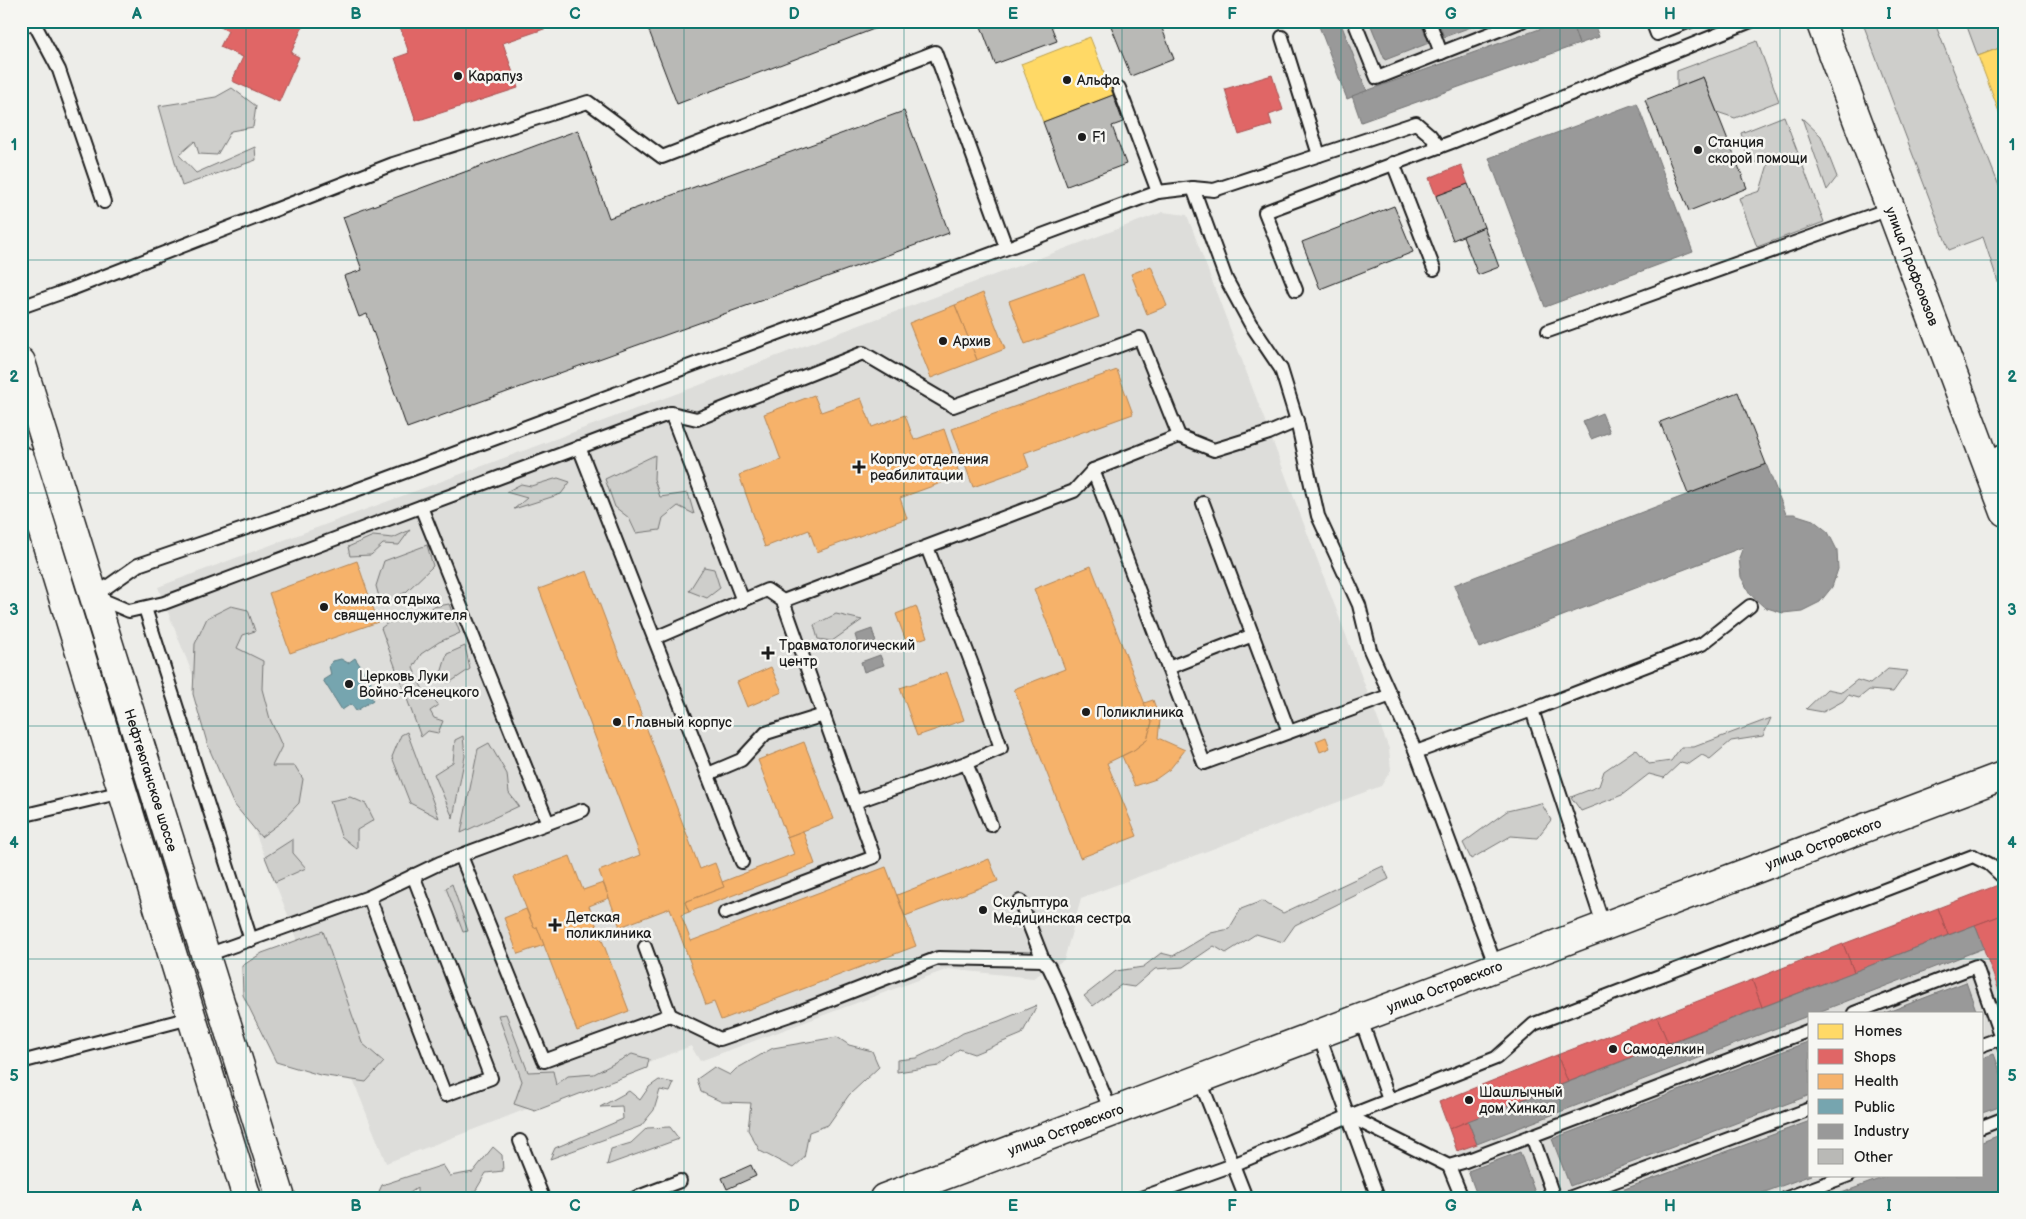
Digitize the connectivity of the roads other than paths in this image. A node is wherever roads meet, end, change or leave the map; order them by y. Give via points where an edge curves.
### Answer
1 (1354, 21) edge
2 (1429, 21) edge
3 (1522, 21) edge
4 (1652, 21) edge
5 (1690, 21) edge
6 (1751, 21) edge
7 (1820, 21) edge
8 (29, 24) edge
9 (1505, 24) edge
10 (1282, 37) dead end
11 (1441, 53) junction
12 (1119, 88) dead end
13 (1438, 147) junction
14 (1319, 155) junction
15 (1393, 163) junction
16 (1193, 188) junction
17 (1158, 192) junction
18 (104, 202) dead end
19 (1892, 208) junction
20 (1006, 247) junction
21 (1434, 269) dead end
22 (1296, 290) dead end
23 (21, 306) edge
24 (1548, 331) dead end
25 (21, 362) edge
26 (670, 413) junction
27 (1297, 421) junction
28 (1179, 436) junction
29 (579, 447) junction
30 (1995, 454) edge
31 (21, 460) edge
32 (1093, 470) junction
33 (1202, 502) dead end
34 (421, 506) junction
35 (2005, 512) edge
36 (927, 547) junction
37 (94, 596) junction
38 (743, 600) junction
39 (783, 601) junction
40 (1750, 606) dead end
41 (145, 608) junction
42 (1253, 635) junction
43 (655, 638) junction
44 (1168, 668) junction
45 (1391, 695) junction
46 (1532, 710) junction
47 (824, 715) junction
48 (1289, 732) junction
49 (1416, 752) junction
50 (966, 762) junction
51 (708, 774) junction
52 (2005, 775) edge
53 (122, 792) junction
54 (855, 802) junction
55 (583, 810) dead end
56 (21, 816) edge
57 (548, 823) junction
58 (991, 825) dead end
59 (461, 856) junction
60 (742, 862) dead end
61 (413, 874) junction
62 (2005, 879) edge
63 (369, 897) junction
64 (1020, 901) dead end
65 (725, 913) dead end
66 (1604, 927) junction
67 (251, 940) junction
68 (645, 946) dead end
69 (207, 955) junction
70 (1043, 960) junction
71 (1496, 967) junction
72 (1857, 1012) edge
73 (670, 1016) junction
74 (1360, 1017) junction
75 (190, 1018) junction
76 (1808, 1031) edge
77 (1318, 1033) junction
78 (2003, 1043) edge
79 (1984, 1045) edge
80 (21, 1062) edge
81 (1199, 1078) junction
82 (1389, 1100) junction
83 (1808, 1110) edge
84 (1111, 1111) junction
85 (1348, 1116) junction
86 (2005, 1118) edge
87 (1984, 1126) edge
88 (1532, 1136) junction
89 (520, 1141) dead end
90 (1233, 1165) junction
91 (1449, 1166) junction
92 (1846, 1176) edge
93 (680, 1181) dead end
94 (247, 1198) edge
95 (281, 1198) edge
96 (543, 1198) edge
97 (635, 1198) edge
98 (884, 1198) edge
99 (1141, 1198) edge
100 (1246, 1198) edge
101 (1378, 1198) edge
102 (1462, 1198) edge
103 (1554, 1198) edge
104 (1569, 1198) edge
105 (1788, 1198) edge

1 - 11 lane via 1377,78
2 - 11 lane
3 - 9 lane
4 - 5 lane via 1657,34
6 - 13 lane
7 - 19 main road, улица Профсоюзов
8 - 18 lane via 59,70
9 - 11 lane
10 - 14 lane
12 - 17 lane
13 - 14 lane via 1416,123
13 - 15 lane
14 - 16 lane via 1214,190
15 - 21 lane
15 - 22 lane via 1265,212
16 - 17 lane
16 - 27 lane via 1226,278 1250,323 1281,369
17 - 20 lane
19 - 24 lane
19 - 30 main road, улица Профсоюзов
20 - 23 lane via 935,52 662,157 588,102 393,164
20 - 37 lane via 340,496 138,565
25 - 37 main road, Нефтеюганское шоссе
26 - 28 lane via 697,420 863,353 953,406 1140,338
26 - 29 lane
26 - 38 lane
27 - 28 lane via 1214,450
27 - 45 lane via 1318,516 1359,605 1370,650
28 - 32 lane
29 - 34 lane
29 - 43 lane
30 - 35 main road, улица Профсоюзов
31 - 53 main road
32 - 36 lane via 1074,491
32 - 44 lane
33 - 42 lane
34 - 41 lane via 164,604
34 - 57 lane
36 - 39 lane
36 - 50 lane via 1001,748
37 - 41 lane via 129,611
37 - 69 main road, Нефтеюганское шоссе
38 - 39 lane via 767,590
38 - 43 lane
39 - 47 lane
40 - 46 lane via 1702,644
41 - 67 lane
42 - 44 lane
42 - 48 lane
43 - 51 lane
44 - 48 lane via 1204,763
45 - 48 lane
45 - 49 lane
46 - 49 lane
46 - 66 lane
47 - 51 lane via 766,733 741,760
47 - 54 lane
49 - 71 lane
50 - 54 lane
50 - 58 lane
51 - 60 lane
52 - 66 main road, улица Островского
53 - 56 lane
53 - 75 main road
54 - 65 lane via 874,858
55 - 57 lane
57 - 59 lane
59 - 61 lane
59 - 73 lane via 544,1062
61 - 63 lane
61 - 63 lane via 491,1078 445,1095
62 - 82 lane via 1989,864 1973,856 1534,1024 1496,1058
63 - 67 lane
64 - 70 lane
66 - 71 main road, улица Островского
67 - 69 lane
68 - 73 lane
69 - 95 main road, Нефтеюганское шоссе
70 - 73 lane via 938,958 720,1039
70 - 84 lane via 1058,986
71 - 74 main road, улица Островского
72 - 78 lane via 1976,966
74 - 77 main road, улица Островского
74 - 82 lane
75 - 80 lane
75 - 94 main road
76 - 88 lane
77 - 81 main road, улица Островского
77 - 85 lane
78 - 79 lane
81 - 84 main road, улица Островского
81 - 90 lane
82 - 85 lane
83 - 104 lane
84 - 98 main road, улица Островского
85 - 90 lane
85 - 91 lane
85 - 101 lane
86 - 87 lane
88 - 91 lane
88 - 103 lane
89 - 96 lane
90 - 99 lane
90 - 100 lane
91 - 102 lane
92 - 105 lane
93 - 97 lane

